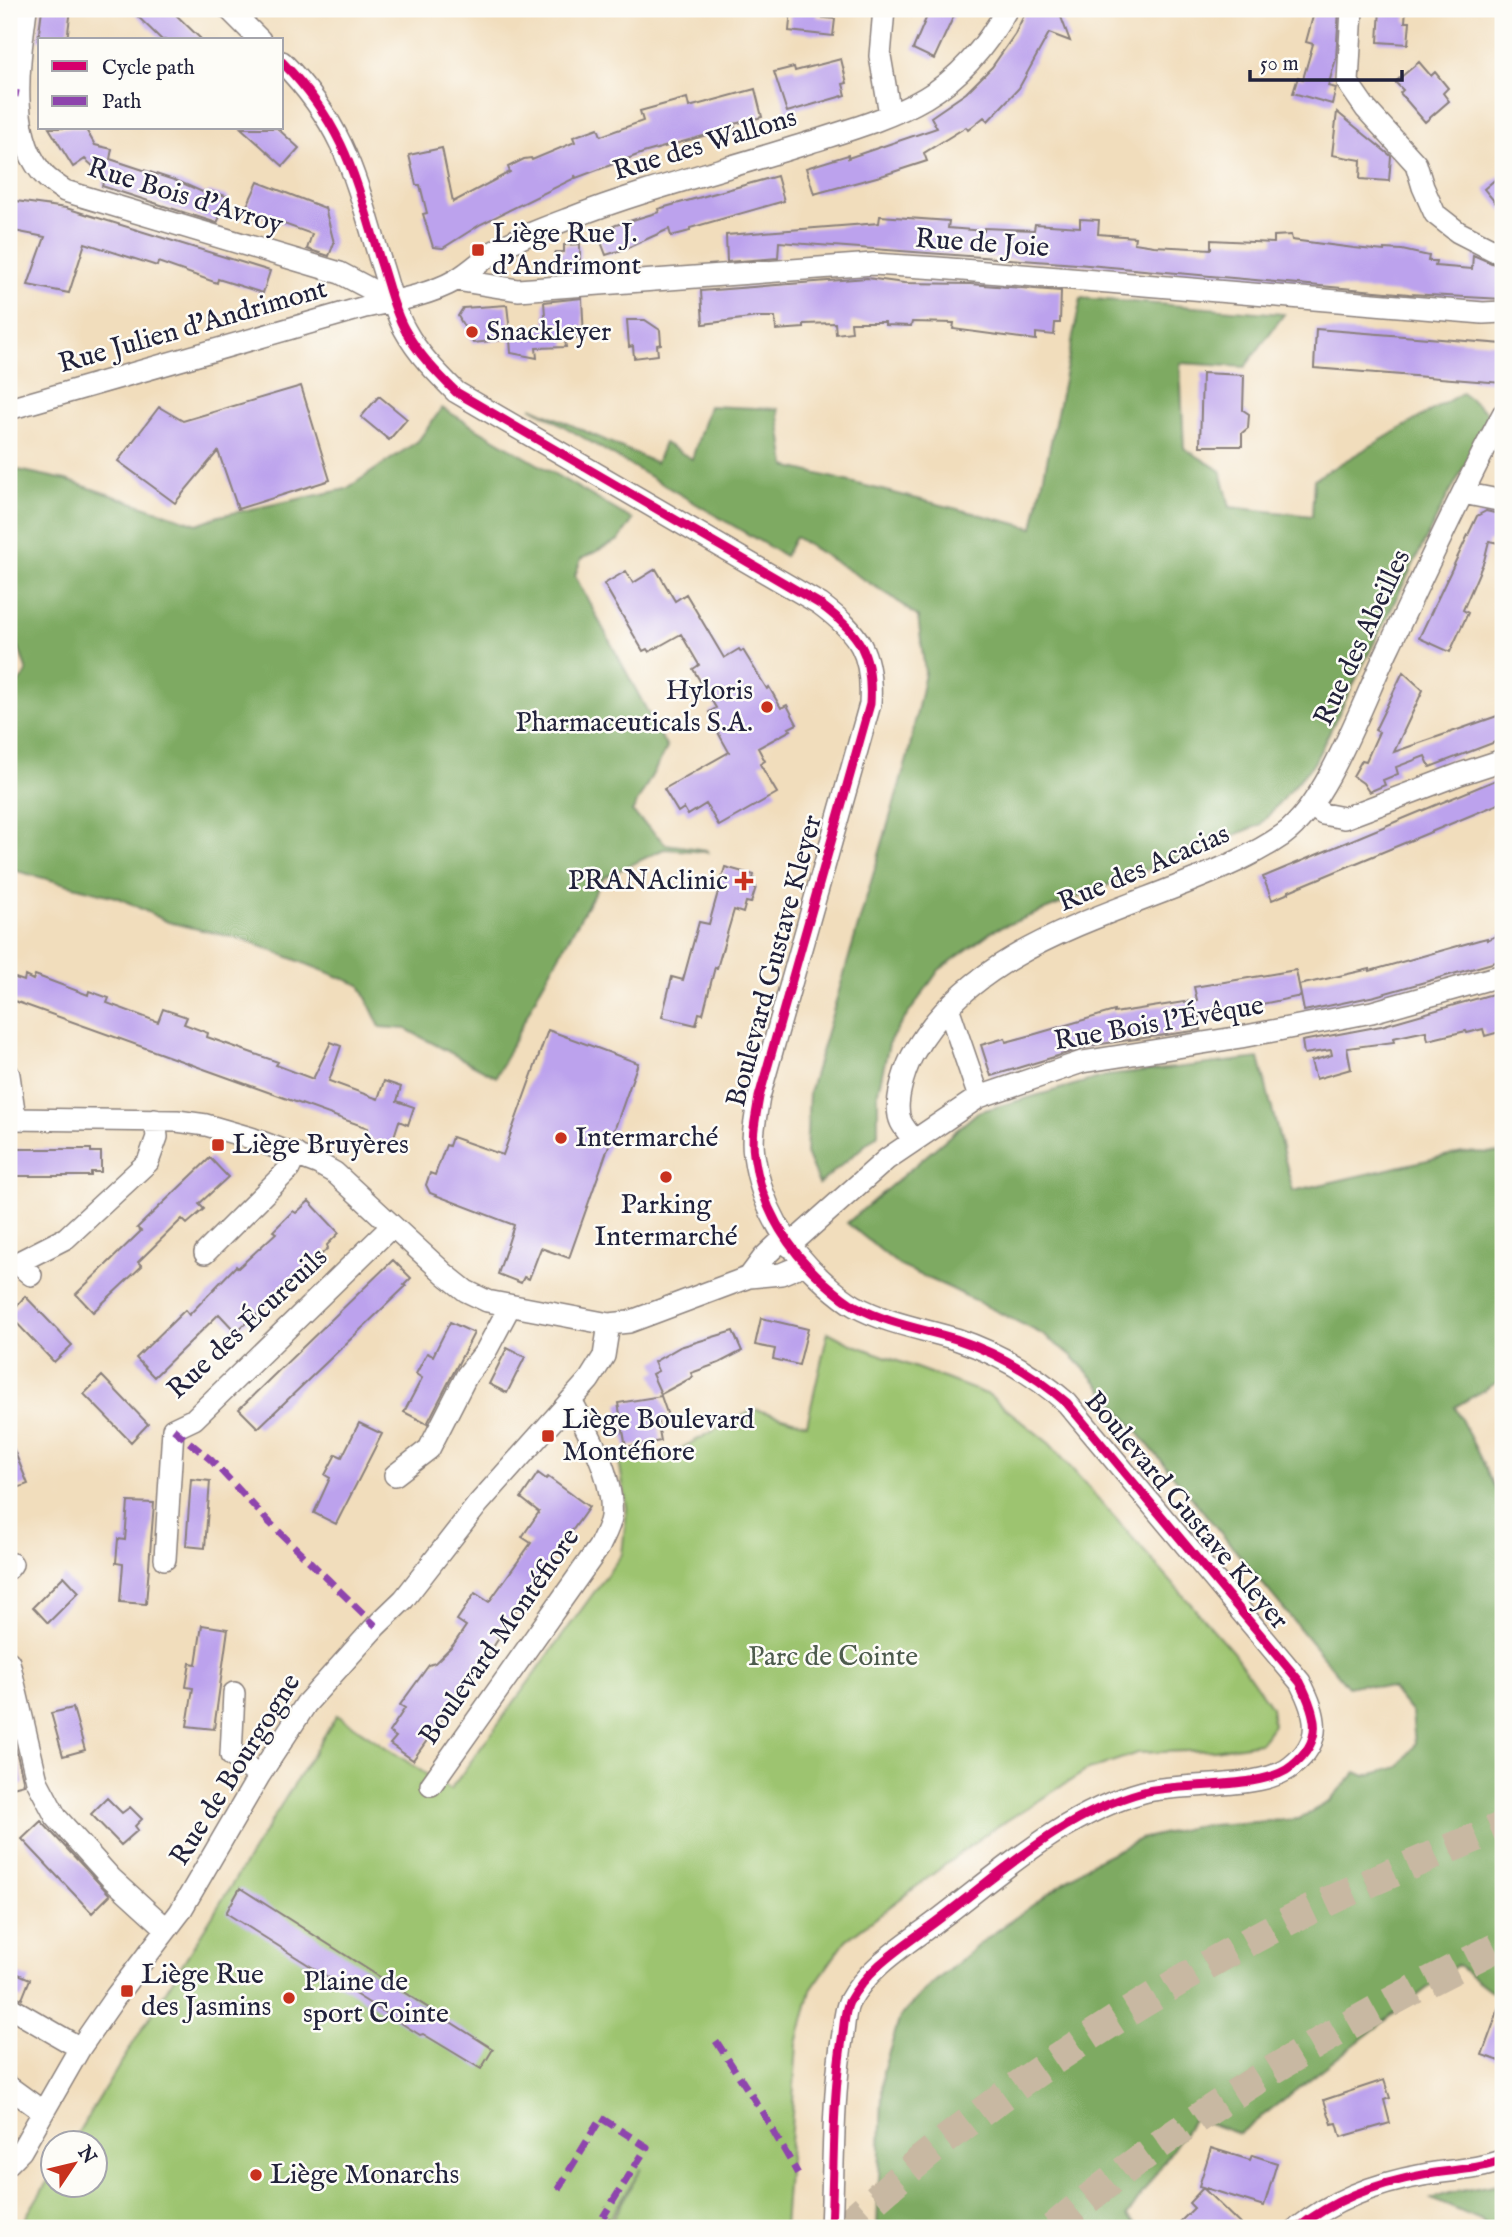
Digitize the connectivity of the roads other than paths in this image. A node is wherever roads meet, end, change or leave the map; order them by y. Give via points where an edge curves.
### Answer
1 (26, 9) edge
2 (229, 9) edge
3 (884, 9) edge
4 (1007, 9) edge
5 (1352, 9) edge
6 (258, 38) edge
7 (284, 64) edge
8 (14, 93) edge
9 (890, 114) junction
10 (1503, 255) edge
11 (456, 280) junction
12 (393, 301) junction
13 (1503, 312) edge
14 (9, 409) edge
15 (1503, 414) edge
16 (1464, 493) junction
17 (1503, 501) edge
18 (1503, 760) edge
19 (1311, 806) junction
20 (1503, 975) edge
21 (948, 1007) junction
22 (9, 1076) edge
23 (979, 1097) junction
24 (12, 1119) edge
25 (155, 1120) junction
26 (913, 1139) junction
27 (296, 1154) junction
28 (392, 1226) junction
29 (787, 1242) junction
30 (205, 1252) dead end
31 (19, 1264) edge
32 (805, 1264) junction
33 (749, 1277) junction
34 (510, 1306) junction
35 (610, 1324) junction
36 (571, 1400) junction
37 (395, 1475) dead end
38 (165, 1559) dead end
39 (9, 1662) edge
40 (234, 1693) dead end
41 (260, 1776) junction
42 (431, 1785) dead end
43 (167, 1929) junction
44 (9, 2007) edge
45 (80, 2048) junction
46 (9, 2087) edge
47 (42, 2111) junction
48 (1503, 2160) edge
49 (9, 2164) edge
50 (831, 2228) edge
51 (1298, 2228) edge

1 - 8 street, Rue Bois d'Avroy
2 - 6 street
3 - 9 street via 880,56
4 - 9 street, Rue des Wallons via 963,69 925,98
5 - 10 street via 1349,83 1416,164 1435,214 1458,232
7 - 12 street, Boulevard Gustave Kleyer via 305,85 342,143 357,178
8 - 12 street, Rue Bois d'Avroy via 32,157 46,177 65,191 340,273
9 - 11 street, Rue des Wallons via 567,219 496,251
11 - 12 street, Rue des Wallons
11 - 13 street, Rue de Joie via 518,290 873,264
12 - 14 street, Rue Julien d'Andrimont
12 - 29 street, Boulevard Gustave Kleyer via 404,329 430,366 456,392 820,604 847,624 866,654 870,704 757,1108 753,1153 761,1190
15 - 16 street, Rue des Abeilles
16 - 17 street
16 - 19 street, Rue des Abeilles
18 - 19 street via 1344,818
19 - 21 street, Rue des Acacias via 1285,834 1234,863 1018,953
20 - 23 street, Rue Bois l'Évêque via 1372,1012 1082,1062
21 - 23 street
21 - 26 street, Rue des Acacias via 923,1035 899,1090 900,1120
22 - 24 street
23 - 26 street, Rue Bois l'Évêque
24 - 25 street
25 - 27 street via 206,1125
25 - 31 street via 157,1137 148,1162 66,1238
26 - 29 street, Rue Bois l'Évêque
27 - 28 street via 335,1173
27 - 30 street via 289,1169
28 - 34 street via 466,1291
28 - 38 street, Rue des Écureuils via 194,1419 167,1423
29 - 32 street, Boulevard Gustave Kleyer
29 - 33 street, Rue Bois l'Évêque via 764,1257
32 - 33 street via 781,1274
32 - 50 street, Boulevard Gustave Kleyer via 853,1305 1011,1362 1067,1403 1300,1682 1316,1726 1309,1750 1290,1768 1265,1780 1142,1793 1085,1815 1034,1847 873,1970 848,2004 839,2054
33 - 35 street via 639,1319
34 - 35 street
34 - 37 street via 429,1449
35 - 36 street via 604,1356
36 - 41 street, Rue de Bourgogne via 478,1504 404,1599 314,1694
36 - 42 street, Boulevard Montéfiore via 590,1434 610,1493 611,1518 599,1547
39 - 43 street via 37,1781 56,1817 111,1878
40 - 41 street via 231,1755
41 - 43 street, Rue de Bourgogne
43 - 45 street, Rue de Bourgogne
44 - 45 street
45 - 47 street, Rue de Bourgogne
46 - 47 street
47 - 49 street, Rue de Bourgogne
48 - 51 street via 1371,2189 1340,2200

